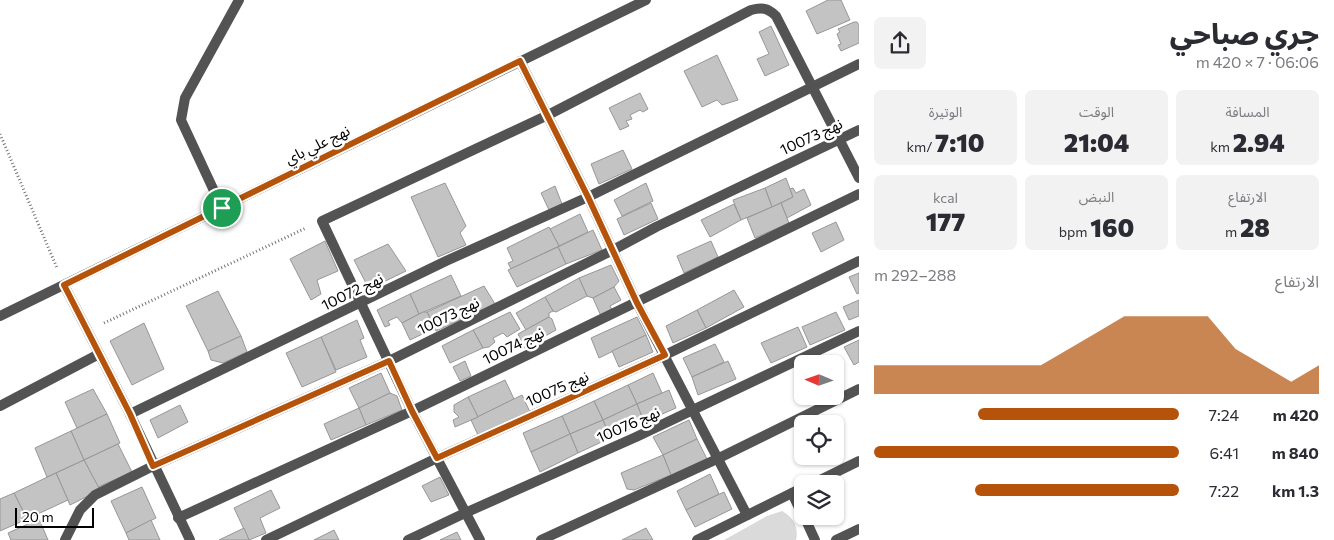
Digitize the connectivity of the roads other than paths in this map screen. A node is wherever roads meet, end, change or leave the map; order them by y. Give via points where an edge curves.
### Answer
1 (238, 0) edge
2 (646, 0) edge
3 (520, 61) junction
4 (859, 64) edge
5 (811, 86) junction
6 (548, 115) junction
7 (859, 130) edge
8 (838, 139) junction
9 (859, 178) edge
10 (859, 194) edge
11 (588, 197) junction
12 (222, 208) junction
13 (613, 250) junction
14 (859, 261) edge
15 (64, 285) junction
16 (361, 303) junction
17 (637, 303) junction
18 (0, 316) edge
19 (859, 331) edge
20 (99, 354) junction
21 (665, 355) junction
22 (389, 361) junction
23 (859, 389) edge
24 (0, 406) edge
25 (693, 410) junction
26 (412, 411) junction
27 (130, 414) junction
28 (437, 458) junction
29 (717, 459) junction
30 (859, 461) edge
31 (153, 466) junction
32 (830, 475) edge
33 (792, 493) joint
34 (794, 497) edge
35 (465, 513) junction
36 (747, 515) junction
37 (178, 518) junction
38 (808, 525) edge
39 (859, 529) edge
40 (65, 540) edge
41 (190, 540) edge
42 (266, 540) edge
43 (408, 540) edge
44 (480, 540) edge
45 (541, 540) edge
46 (697, 540) edge
47 (815, 540) edge
48 (836, 540) edge

1 - 12 street via 185,98 181,120
2 - 3 street, نهج علي باي
3 - 6 street
3 - 12 street, نهج علي باي
4 - 5 street, نهج 10072
5 - 6 street via 776,16 769,9 760,8
5 - 8 street
5 - 11 street, نهج 10072
6 - 11 street
6 - 16 street via 322,221
7 - 8 street, نهج 10073
8 - 9 street
8 - 13 street, نهج 10073
10 - 17 street, نهج 10074
11 - 13 street
11 - 16 street, نهج 10072
12 - 15 street, نهج علي باي
13 - 17 street
13 - 22 street, نهج 10073
14 - 21 street, نهج 10075
15 - 18 street, نهج علي باي
15 - 20 street
16 - 22 street
16 - 27 street, نهج 10072
17 - 21 street
17 - 26 street, نهج 10074
19 - 25 street, نهج 10076
20 - 24 street
20 - 27 street
21 - 25 street
21 - 28 street, نهج 10075
22 - 26 street
22 - 31 street, نهج 10073
23 - 29 street
25 - 29 street
25 - 35 street, نهج 10076
26 - 28 street
26 - 37 street, نهج 10074
27 - 31 street
28 - 35 street
28 - 42 street, نهج 10075
29 - 36 street
29 - 45 street
30 - 32 street
31 - 37 street
31 - 40 street, نهج 10073 via 95,495 80,510
33 - 34 street
33 - 36 street
35 - 43 street, نهج 10076
35 - 44 street
36 - 46 street
37 - 41 street
38 - 47 street
39 - 48 street

